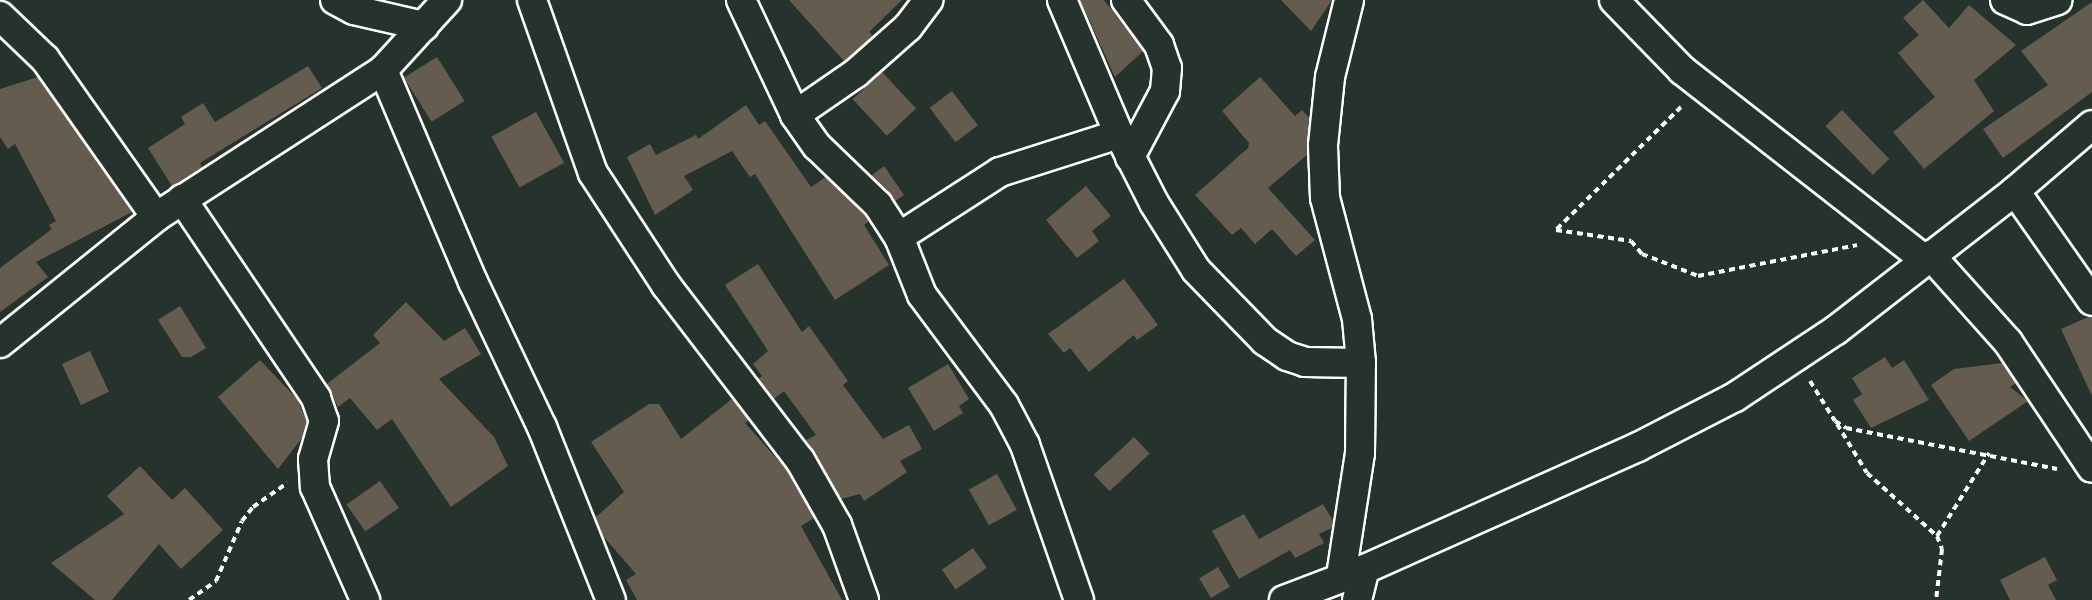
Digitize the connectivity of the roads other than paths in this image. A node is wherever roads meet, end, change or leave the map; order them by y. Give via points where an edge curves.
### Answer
1 (16, 0) edge
2 (335, 0) edge
3 (447, 0) edge
4 (532, 0) edge
5 (741, 0) edge
6 (928, 0) edge
7 (1062, 0) edge
8 (1126, 0) edge
9 (1349, 0) edge
10 (1614, 0) edge
11 (2005, 0) edge
12 (2057, 0) edge
13 (0, 16) edge
14 (424, 26) junction
15 (26, 38) junction
16 (383, 70) junction
17 (795, 115) junction
18 (2092, 124) edge
19 (1125, 145) junction
20 (2015, 191) junction
21 (182, 199) junction
22 (156, 217) junction
23 (898, 237) junction
24 (1928, 257) junction
25 (2092, 301) edge
26 (0, 343) edge
27 (1361, 363) junction
28 (2092, 468) edge
29 (1353, 573) junction
30 (365, 600) edge
31 (611, 600) edge
32 (864, 600) edge
33 (1079, 600) edge
34 (1284, 600) edge
35 (1358, 600) edge

1 - 15 street
2 - 14 street via 354,10
3 - 14 street
4 - 32 street via 593,173 666,285 800,460 837,525
5 - 17 street
6 - 17 street via 908,27 856,73
7 - 19 street
8 - 19 street via 1159,45 1167,68 1165,91
9 - 27 street via 1330,77 1323,145 1325,198 1357,319
10 - 24 street via 1682,70
11 - 12 street via 2027,10
13 - 15 street
14 - 16 street
15 - 22 street
16 - 21 street
16 - 31 street via 473,282 542,427
17 - 23 street via 817,146 878,205
18 - 20 street
19 - 23 street via 1000,172
19 - 27 street via 1196,270 1265,341 1305,362
20 - 24 street
20 - 25 street
21 - 22 street
21 - 30 street via 316,398 324,421 311,471
22 - 26 street
23 - 33 street via 922,295 1004,405 1025,445
24 - 28 street via 2008,342
24 - 29 street via 1796,358 1735,397 1638,447
27 - 29 street
29 - 34 street
29 - 35 street

